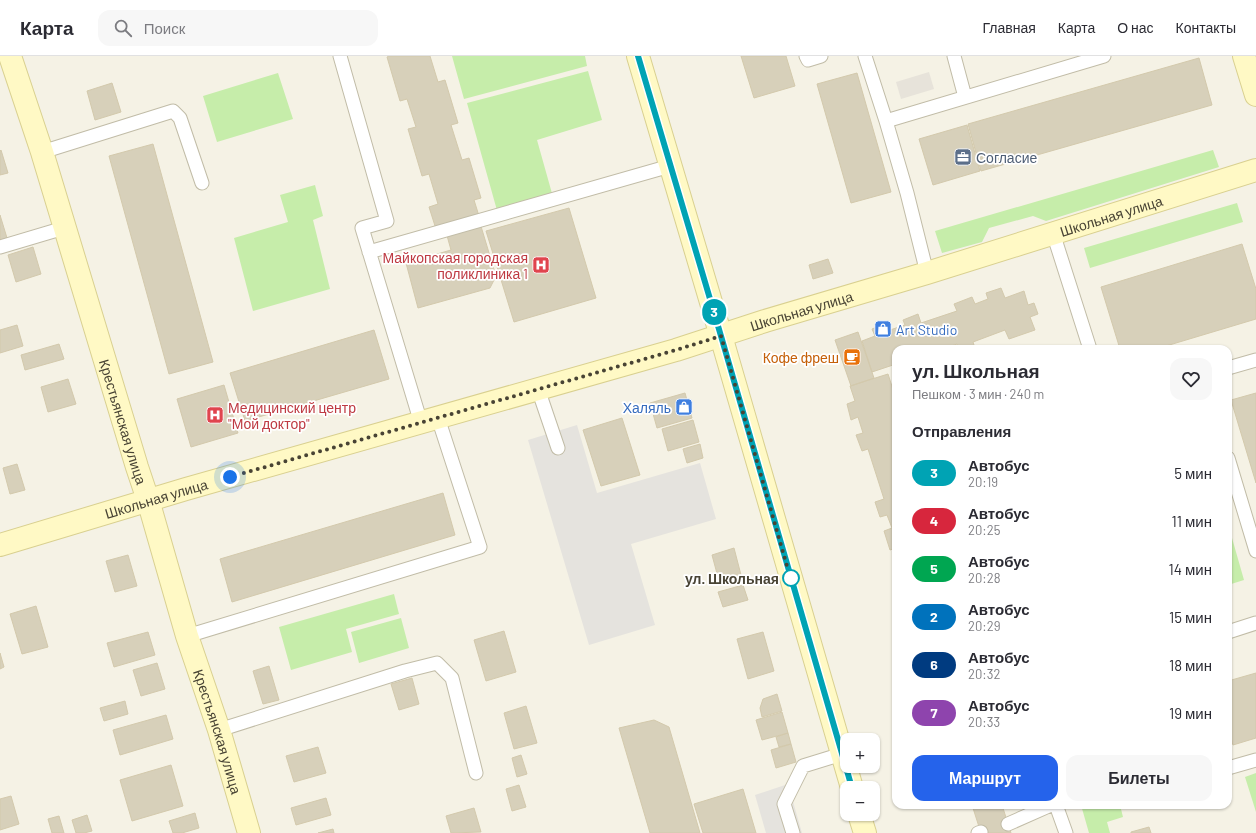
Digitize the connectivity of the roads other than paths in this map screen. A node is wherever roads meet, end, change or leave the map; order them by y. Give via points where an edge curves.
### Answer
1 (10, 56) edge
2 (340, 56) edge
3 (638, 56) edge
4 (806, 56) edge
5 (821, 56) edge
6 (865, 56) edge
7 (954, 56) edge
8 (1104, 56) edge
9 (1244, 56) edge
10 (1256, 95) edge
11 (965, 97) junction
12 (886, 121) junction
13 (42, 152) junction
14 (670, 166) junction
15 (1256, 170) edge
16 (202, 183) dead end
17 (64, 228) junction
18 (1053, 233) junction
19 (0, 247) edge
20 (369, 252) junction
21 (927, 273) junction
22 (721, 336) junction
23 (1089, 345) edge
24 (1256, 360) edge
25 (1232, 367) edge
26 (538, 389) junction
27 (429, 420) junction
28 (558, 448) dead end
29 (1232, 471) edge
30 (148, 500) junction
31 (0, 545) edge
32 (1256, 552) edge
33 (1256, 624) edge
34 (1232, 631) edge
35 (187, 636) junction
36 (219, 730) junction
37 (840, 747) edge
38 (840, 755) edge
39 (1256, 760) edge
40 (1232, 767) edge
41 (476, 773) dead end
42 (1042, 809) edge
43 (1057, 809) edge
44 (861, 821) edge
45 (1008, 824) dead end
46 (249, 833) edge
47 (793, 833) edge
48 (865, 833) edge
49 (1066, 833) edge

1 - 13 street, Крестьянская улица
2 - 20 lane via 387,221 362,228
3 - 14 street
4 - 5 lane via 808,60
6 - 12 lane
7 - 11 lane
8 - 11 lane
9 - 10 street
11 - 12 lane
12 - 21 lane
13 - 16 lane via 173,112 180,118
13 - 17 street, Крестьянская улица
14 - 20 lane
14 - 22 street
15 - 18 street, Школьная улица
17 - 19 lane
17 - 30 street, Крестьянская улица
18 - 21 street, Школьная улица
18 - 23 lane
20 - 27 lane
21 - 22 street, Школьная улица
22 - 26 street, Школьная улица
22 - 37 street
24 - 25 lane
26 - 27 street, Школьная улица
26 - 28 lane
27 - 30 street, Школьная улица
27 - 35 lane via 480,547
29 - 32 lane
30 - 31 street, Школьная улица
30 - 35 street, Крестьянская улица
33 - 34 lane
35 - 36 street, Крестьянская улица
36 - 41 lane via 437,663 452,678
36 - 46 street, Крестьянская улица
38 - 47 lane via 803,766 784,804
39 - 40 lane
42 - 45 lane
43 - 49 lane
44 - 48 street

